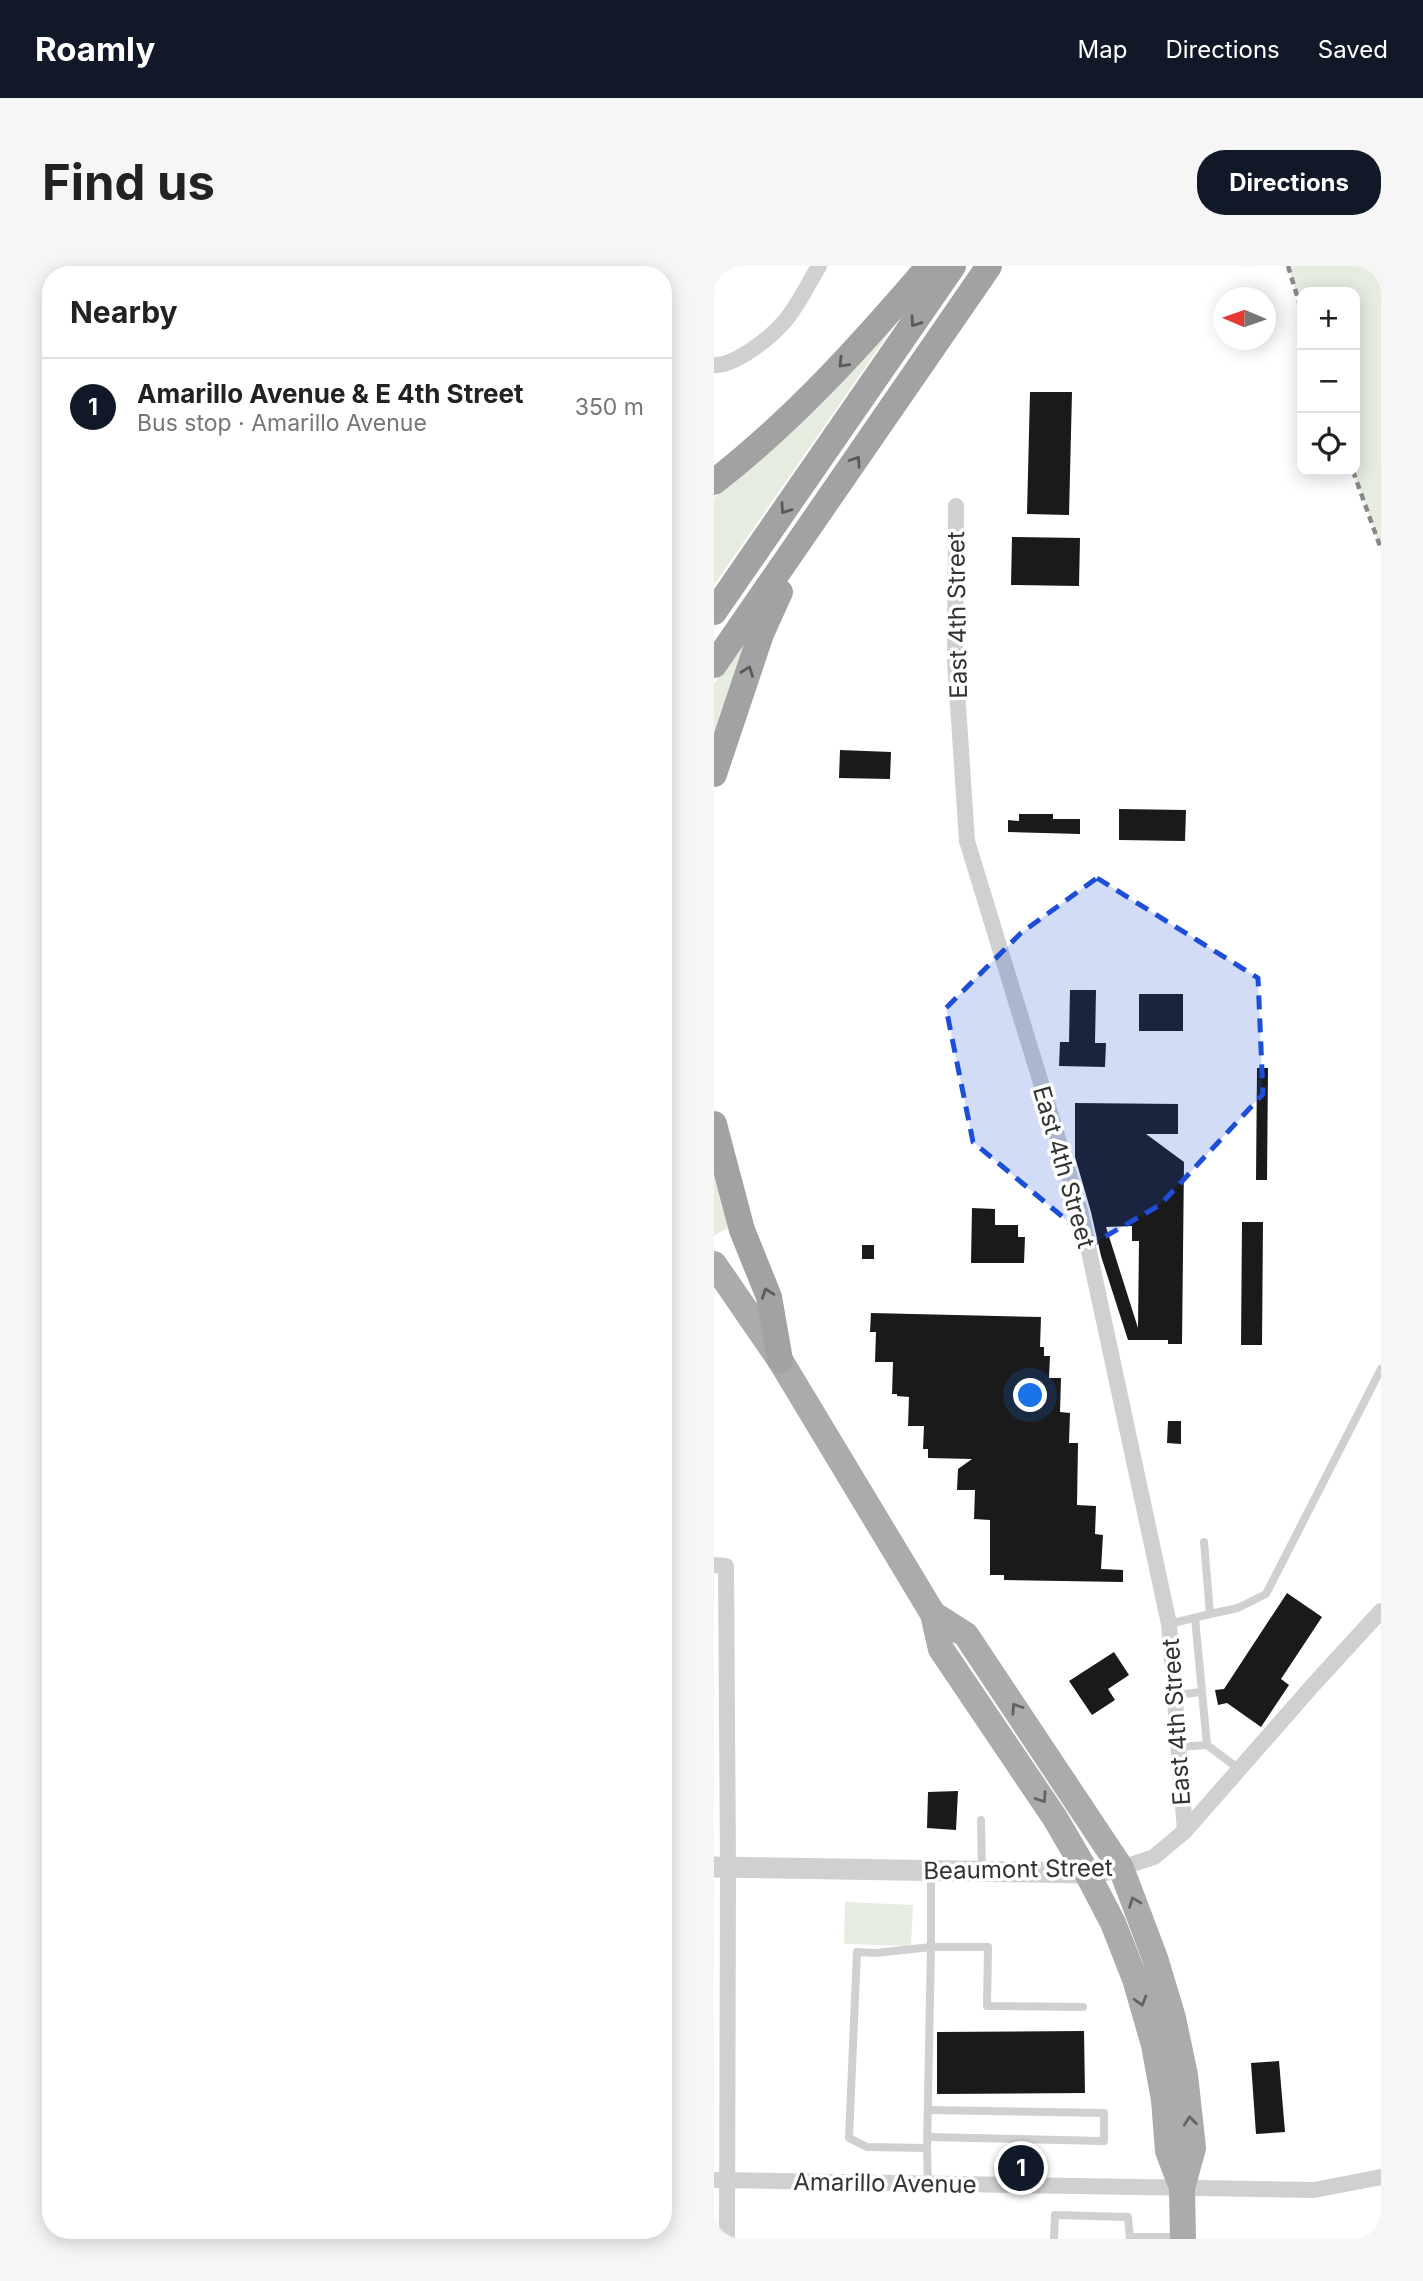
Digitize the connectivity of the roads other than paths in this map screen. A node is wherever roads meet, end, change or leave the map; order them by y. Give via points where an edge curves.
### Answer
1 (819, 266) edge
2 (929, 266) edge
3 (953, 266) edge
4 (989, 266) edge
5 (714, 365) edge
6 (714, 482) edge
7 (956, 506) dead end
8 (807, 532) junction
9 (714, 612) edge
10 (714, 665) edge
11 (714, 774) edge
12 (714, 1124) edge
13 (714, 1264) edge
14 (780, 1360) junction
15 (1381, 1369) edge
16 (1204, 1542) dead end
17 (720, 1565) edge
18 (1381, 1611) edge
19 (933, 1614) junction
20 (1210, 1614) junction
21 (1195, 1618) junction
22 (1169, 1624) junction
23 (1201, 1692) junction
24 (1174, 1695) junction
25 (1206, 1745) junction
26 (1178, 1747) junction
27 (1239, 1769) junction
28 (981, 1820) dead end
29 (1185, 1831) junction
30 (721, 1868) edge
31 (1121, 1868) junction
32 (931, 1871) junction
33 (982, 1871) junction
34 (1087, 1873) junction
35 (931, 1947) junction
36 (1083, 2007) dead end
37 (929, 2110) junction
38 (928, 2137) junction
39 (927, 2148) junction
40 (1381, 2177) edge
41 (720, 2180) edge
42 (928, 2183) junction
43 (1182, 2188) junction
44 (1130, 2238) edge
45 (1183, 2238) edge
46 (727, 2239) edge
47 (1054, 2239) edge

1 - 5 street via 783,323 750,352
2 -> 6 highway via 799,409
3 -> 9 highway
8 -> 4 highway
7 - 22 street, East 4th Street via 955,660 967,841 1081,1214
8 - 10 highway
11 -> 8 highway via 761,634
14 -> 12 highway via 769,1297 742,1230
13 - 14 main road
14 - 19 main road
15 - 20 lane via 1266,1594 1238,1608
16 - 20 lane
17 - 30 street
18 - 27 street, Beaumont Street
31 -> 19 main road via 966,1635
19 -> 34 main road via 942,1649
20 - 21 lane
21 - 22 lane
21 - 23 lane
22 - 24 street, East 4th Street
23 - 24 lane
23 - 25 lane
24 - 26 street, East 4th Street
25 - 26 lane
25 - 27 lane
26 - 29 street, East 4th Street
27 - 29 street, Beaumont Street
28 - 33 lane
29 - 31 street, Beaumont Street via 1154,1857
30 - 32 street, Beaumont Street
30 - 41 street
31 - 34 street, Beaumont Street
43 -> 31 main road via 1193,2148 1185,2075 1155,1958
32 - 33 street, Beaumont Street
32 - 35 lane
33 - 34 street, Beaumont Street
34 -> 43 main road via 1135,1979 1154,2045 1168,2151
35 - 36 lane via 988,1947 988,2006
35 - 37 lane
35 - 39 lane via 857,1952 849,2138 867,2147
37 - 38 lane
37 - 38 lane via 1104,2113 1104,2141
38 - 39 lane
39 - 42 lane
40 - 43 street, Amarillo Avenue via 1314,2190
41 - 42 street, Amarillo Avenue
41 - 46 street
42 - 43 street, Amarillo Avenue
43 - 45 main road
44 - 45 lane
44 - 47 lane via 1128,2217 1055,2215

